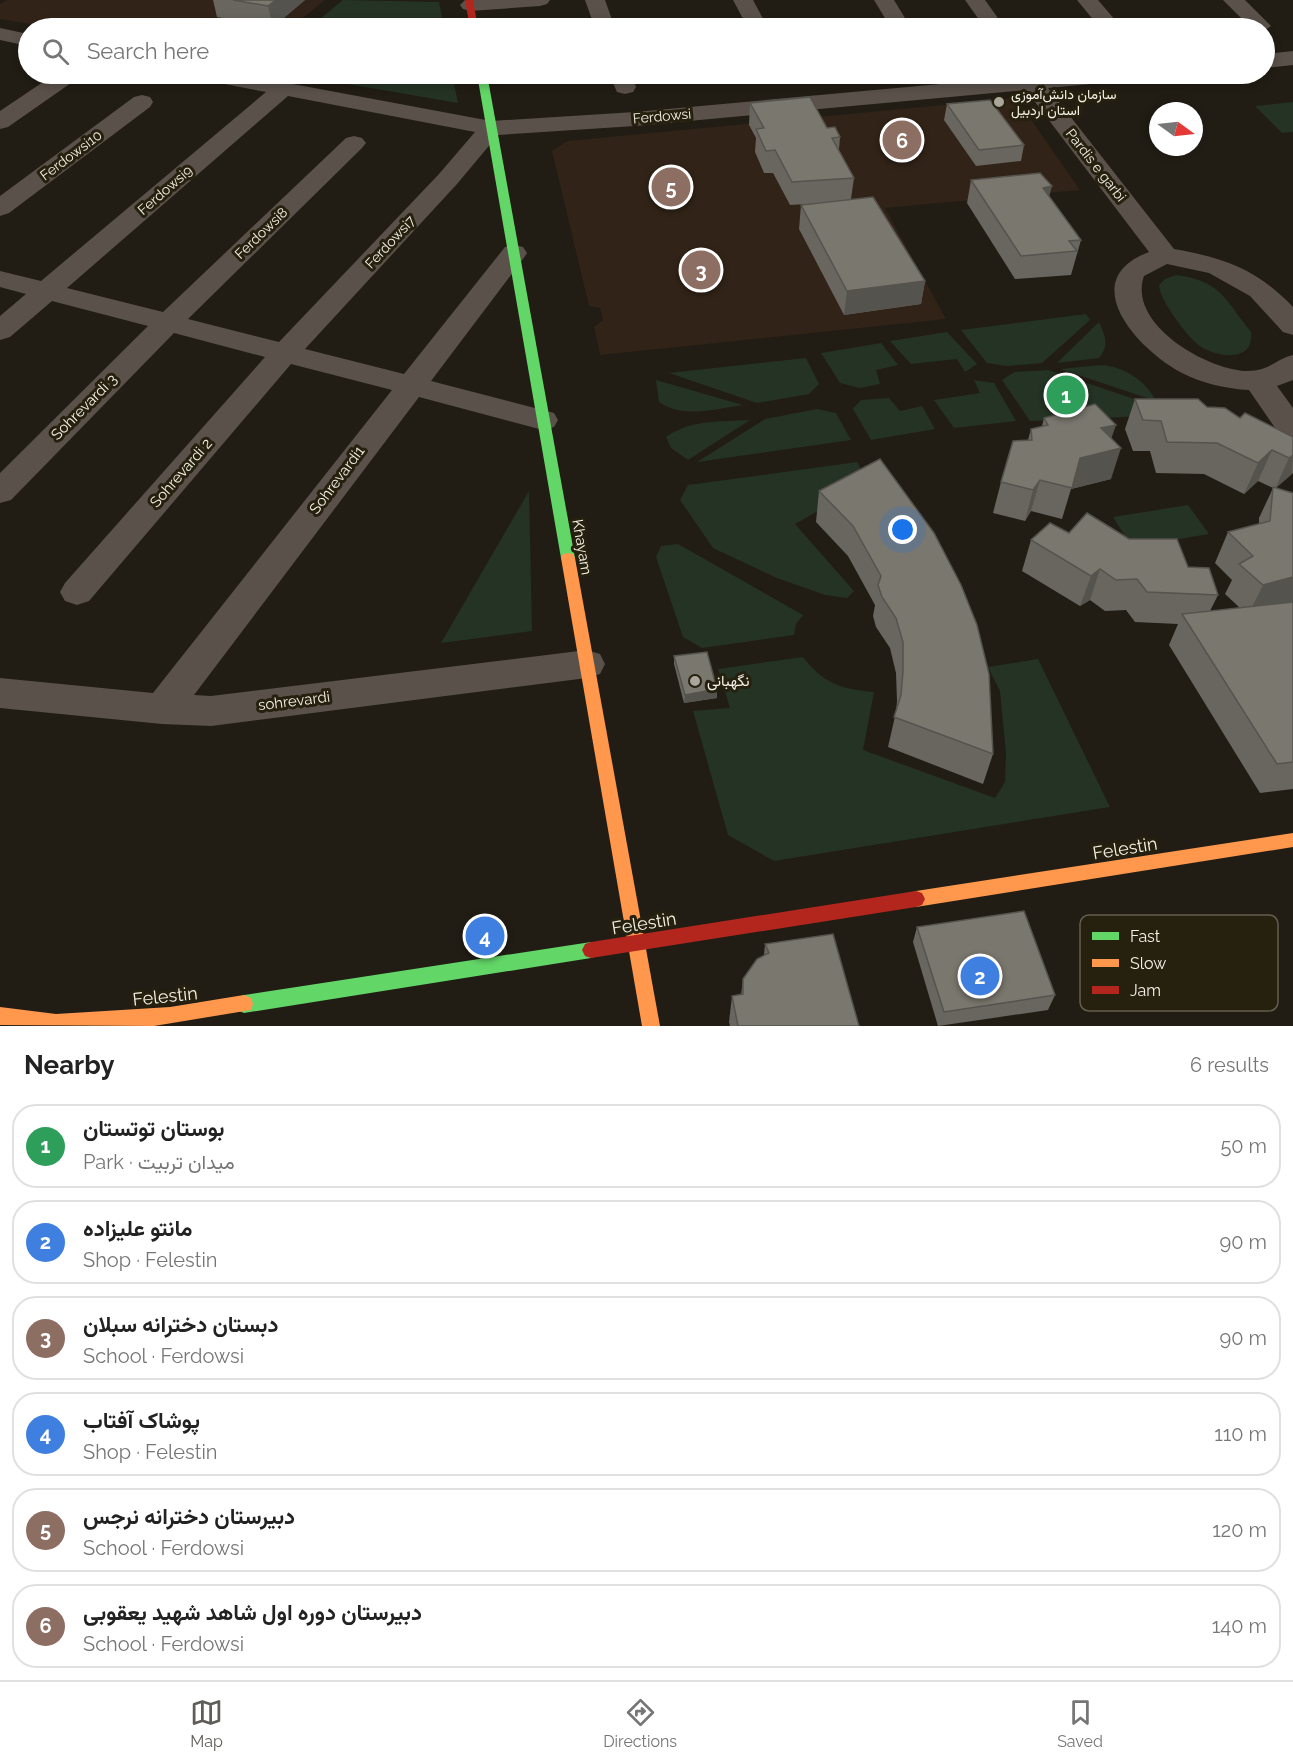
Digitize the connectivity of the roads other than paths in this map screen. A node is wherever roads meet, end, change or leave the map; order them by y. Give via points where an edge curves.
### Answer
1 (540, 0) edge
2 (595, 0) edge
3 (743, 0) edge
4 (884, 0) edge
5 (975, 0) edge
6 (1087, 0) edge
7 (1233, 0) edge
8 (469, 2) edge
9 (472, 18) edge
10 (601, 18) edge
11 (753, 18) edge
12 (895, 18) edge
13 (988, 18) edge
14 (1102, 18) edge
15 (1252, 18) edge
16 (0, 34) edge
17 (18, 38) edge
18 (1293, 58) edge
19 (1275, 60) edge
20 (54, 84) edge
21 (262, 84) edge
22 (484, 84) edge
23 (962, 84) edge
24 (1033, 84) edge
25 (284, 88) junction
26 (142, 102) dead end
27 (0, 122) edge
28 (491, 128) junction
29 (354, 143) dead end
30 (0, 208) edge
31 (514, 253) junction
32 (1166, 256) junction
33 (0, 279) edge
34 (46, 291) junction
35 (168, 323) junction
36 (1293, 326) edge
37 (0, 331) edge
38 (285, 353) junction
39 (1293, 364) edge
40 (1258, 381) junction
41 (410, 385) junction
42 (543, 420) junction
43 (1293, 431) edge
44 (0, 492) edge
45 (77, 592) dead end
46 (587, 664) junction
47 (0, 693) edge
48 (162, 709) junction
49 (1293, 840) edge
50 (636, 943) junction
51 (0, 1016) edge
52 (651, 1026) edge

1 - 8 street
2 - 10 street
3 - 11 street
4 - 12 street
5 - 13 street
6 - 14 street
7 - 15 street
8 - 9 street
16 - 17 street
18 - 19 street
20 - 27 street
21 - 25 street, Ferdowsi
22 - 28 street, Khayam
23 - 28 street, Ferdowsi via 634,119
24 - 32 street, Pardis e garbi
25 - 28 street, Ferdowsi
25 - 34 street, Ferdowsi9
26 - 30 street, Ferdowsi10
28 - 31 street, Khayam
28 - 38 street, Ferdowsi7
29 - 35 street, Ferdowsi8
31 - 41 street, Sohrevardi1
31 - 42 street, Khayam
32 - 36 street via 1221,267 1239,276 1277,304
32 - 40 street via 1133,271 1128,285 1136,315 1149,333 1194,368
33 - 34 street
34 - 35 street
34 - 37 street, Ferdowsi9
35 - 38 street
35 - 44 street, Sohrevardi 3
38 - 41 street
38 - 45 street, Sohrevardi 2
39 - 40 street via 1289,370
40 - 43 street
41 - 42 street
41 - 48 street, Sohrevardi1
42 - 46 street, Khayam
46 - 48 street, sohrevardi via 211,711
46 - 50 street, Khayam
47 - 48 street, sohrevardi
49 - 50 street, Felestin
50 - 51 street, Felestin via 170,1016 56,1023
50 - 52 street, Khayam

